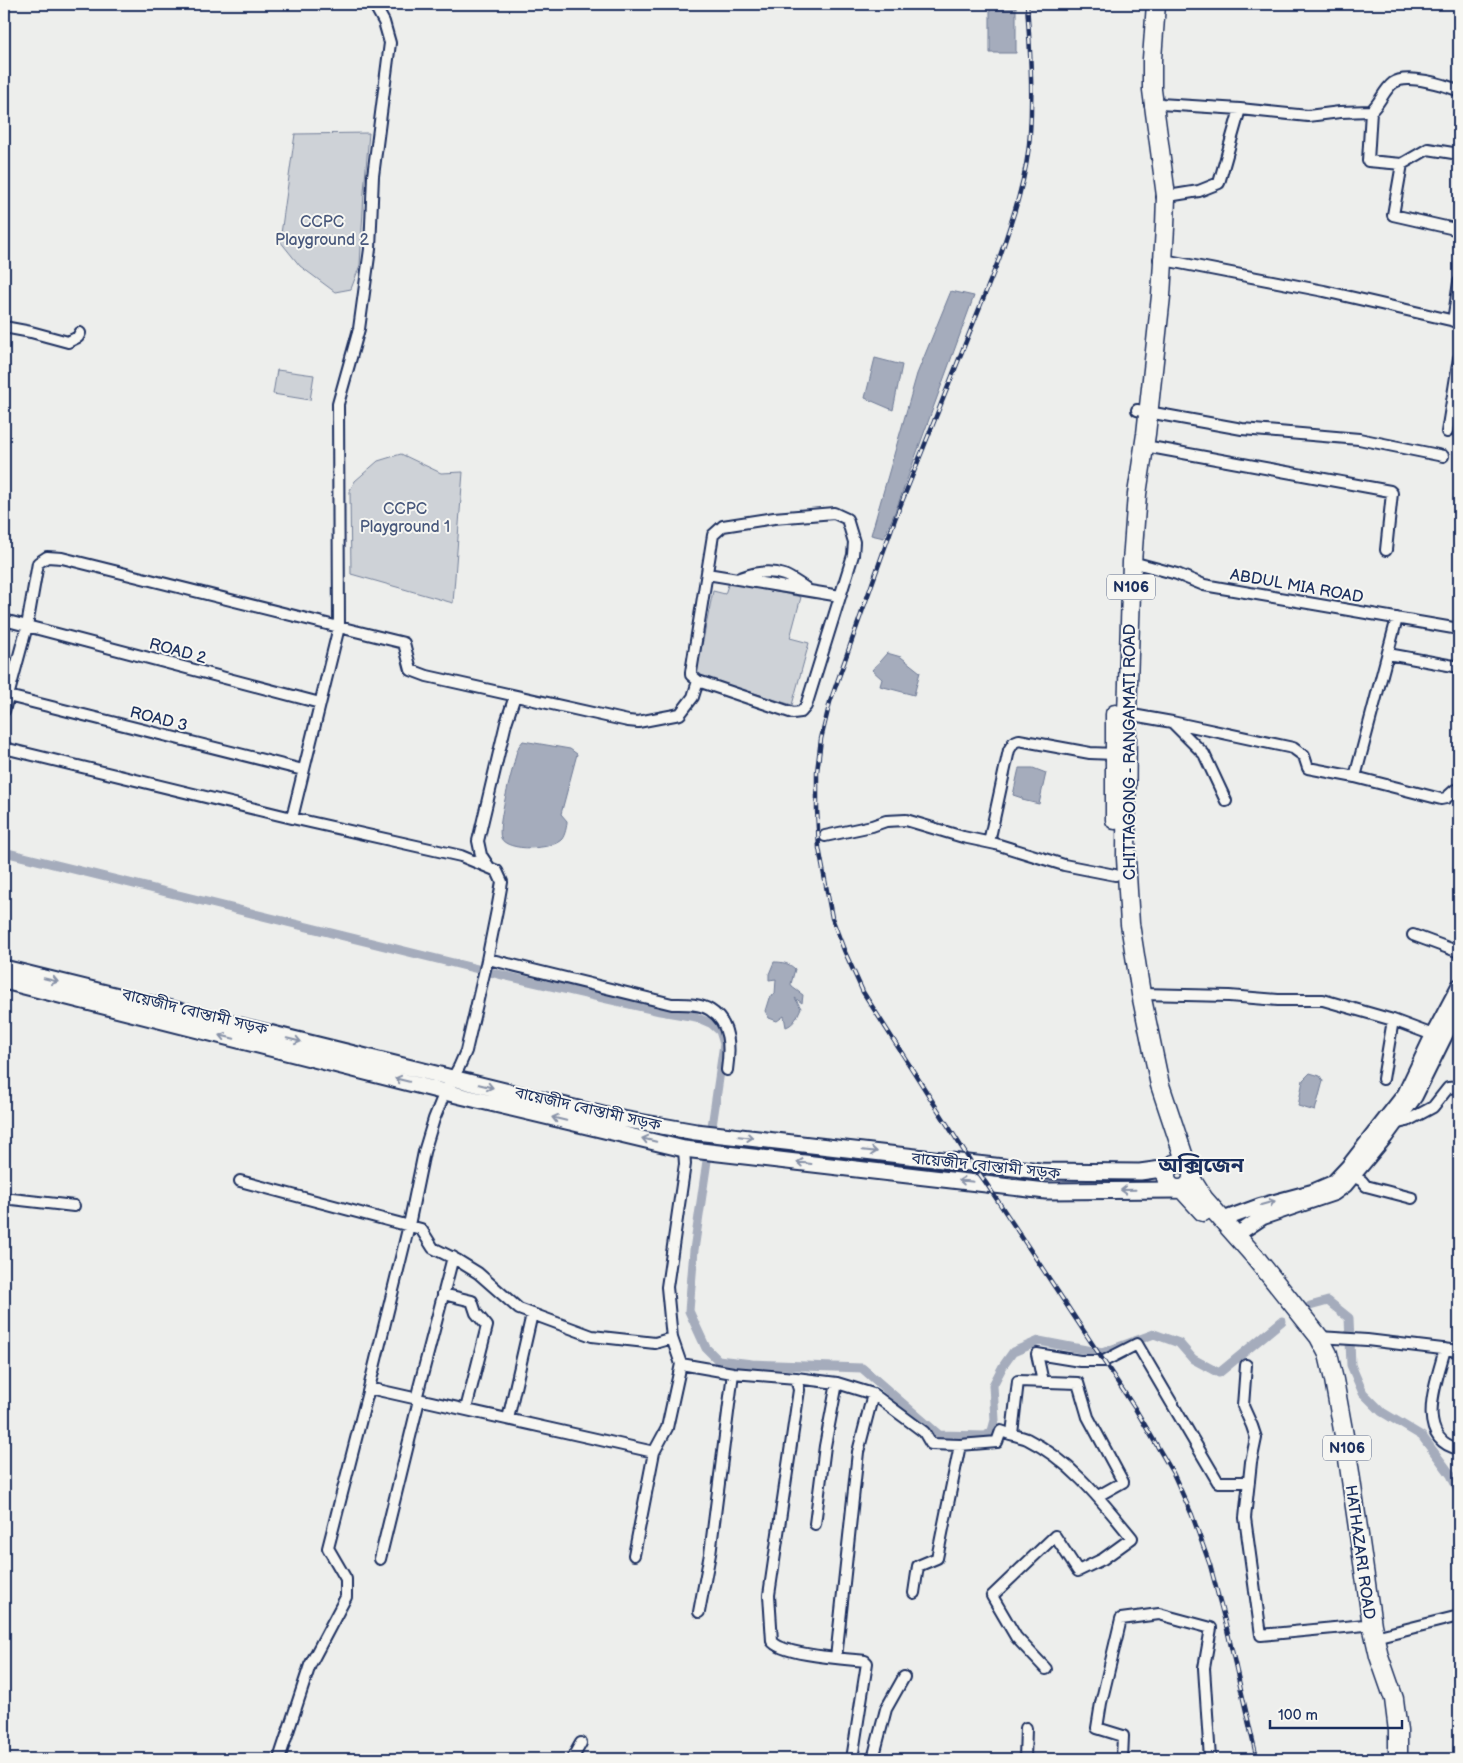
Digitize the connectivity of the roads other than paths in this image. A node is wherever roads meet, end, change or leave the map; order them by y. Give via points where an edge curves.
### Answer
1 (374, 4) edge
2 (1147, 4) edge
3 (1156, 4) edge
4 (1459, 91) edge
5 (1151, 105) junction
6 (1240, 109) junction
7 (1372, 111) junction
8 (1459, 154) edge
9 (1402, 164) junction
10 (1162, 197) junction
11 (1459, 230) edge
12 (1161, 260) junction
13 (1459, 282) edge
14 (1456, 322) edge
15 (4, 327) edge
16 (80, 333) dead end
17 (1459, 358) edge
18 (1143, 411) junction
19 (1447, 432) dead end
20 (1145, 446) junction
21 (1443, 456) dead end
22 (1386, 550) dead end
23 (1132, 562) junction
24 (707, 574) junction
25 (840, 596) junction
26 (1397, 618) junction
27 (4, 620) edge
28 (27, 626) junction
29 (339, 628) junction
30 (1459, 629) edge
31 (1388, 654) junction
32 (1459, 667) edge
33 (698, 681) junction
34 (8, 696) junction
35 (515, 696) junction
36 (320, 703) junction
37 (4, 711) edge
38 (1127, 714) junction
39 (1172, 722) junction
40 (4, 748) edge
41 (1115, 754) junction
42 (303, 770) junction
43 (1355, 778) junction
44 (1459, 790) edge
45 (1226, 801) dead end
46 (292, 818) junction
47 (825, 836) dead end
48 (989, 842) junction
49 (488, 867) junction
50 (1115, 874) junction
51 (1413, 935) dead end
52 (1459, 952) edge
53 (487, 962) junction
54 (4, 968) edge
55 (4, 981) edge
56 (1459, 986) edge
57 (1141, 994) junction
58 (1459, 1007) edge
59 (1393, 1020) junction
60 (1433, 1034) junction
61 (726, 1070) dead end
62 (1383, 1079) dead end
63 (449, 1085) junction
64 (1459, 1087) edge
65 (1394, 1124) junction
66 (688, 1149) junction
67 (1181, 1176) junction
68 (1353, 1176) junction
69 (240, 1182) dead end
70 (1412, 1198) dead end
71 (4, 1202) edge
72 (74, 1206) dead end
73 (1222, 1221) junction
74 (409, 1225) junction
75 (1236, 1235) junction
76 (453, 1258) junction
77 (443, 1294) junction
78 (532, 1314) junction
79 (1319, 1337) junction
80 (672, 1338) junction
81 (1445, 1349) junction
82 (1459, 1351) edge
83 (681, 1364) junction
84 (1246, 1365) dead end
85 (732, 1373) junction
86 (796, 1378) junction
87 (837, 1382) junction
88 (1042, 1382) junction
89 (369, 1388) junction
90 (873, 1394) junction
91 (417, 1399) junction
92 (466, 1409) junction
93 (508, 1419) junction
94 (1012, 1434) junction
95 (960, 1445) junction
96 (1459, 1449) edge
97 (654, 1452) junction
98 (1249, 1482) junction
99 (1098, 1496) junction
100 (815, 1524) dead end
101 (634, 1555) dead end
102 (380, 1559) dead end
103 (914, 1593) dead end
104 (699, 1612) dead end
105 (1459, 1616) edge
106 (1370, 1631) junction
107 (836, 1658) junction
108 (1046, 1669) dead end
109 (904, 1677) dead end
110 (1026, 1728) dead end
111 (581, 1743) dead end
112 (279, 1759) edge
113 (572, 1759) edge
114 (852, 1759) edge
115 (873, 1759) edge
116 (1025, 1759) edge
117 (1122, 1759) edge
118 (1210, 1759) edge
119 (1390, 1759) edge
120 (1398, 1759) edge

1 - 29 street via 390,43 373,176 370,249 359,328 338,404
2 - 5 highway, CHITTAGONG - RANGAMATI ROAD / N106 via 1144,72
3 - 5 highway, CHITTAGONG - RANGAMATI ROAD / N106
4 - 7 street via 1432,82 1400,80 1394,82
5 - 6 street
5 - 10 highway, CHITTAGONG - RANGAMATI ROAD / N106
6 - 7 street via 1308,116
6 - 10 street via 1218,183 1198,191
7 - 9 street via 1368,161
8 - 9 street via 1428,148
9 - 11 street via 1393,215
10 - 12 highway, CHITTAGONG - RANGAMATI ROAD / N106
12 - 14 street via 1324,291
12 - 18 highway, CHITTAGONG - RANGAMATI ROAD / N106
13 - 14 street
15 - 16 street via 68,342
17 - 19 street
18 - 20 highway, CHITTAGONG - RANGAMATI ROAD / N106
18 - 21 street via 1242,429 1359,439
18 - 41 highway, CHITTAGONG - RANGAMATI ROAD / N106 via 1126,497
20 - 22 street via 1390,491
20 - 23 highway, CHITTAGONG - RANGAMATI ROAD / N106
23 - 26 street, ABDUL MIA ROAD via 1204,585
23 - 38 highway, CHITTAGONG - RANGAMATI ROAD / N106
24 - 25 street
24 - 25 street via 713,535 723,526 834,513 847,519 854,542
24 - 33 street via 691,672
25 - 33 street via 802,712 794,714
26 - 30 street, ABDUL MIA ROAD
26 - 31 street
27 - 28 street, ROAD 2
28 - 29 street via 38,563 46,557 62,558
28 - 34 street
28 - 36 street, ROAD 2
29 - 35 street via 404,643 411,670
29 - 36 street
31 - 32 street
31 - 43 street
33 - 35 street via 693,697 680,714 638,722
34 - 37 street
34 - 42 street, ROAD 3
35 - 49 street via 478,841
36 - 42 street
38 - 39 street
38 - 57 highway, CHITTAGONG - RANGAMATI ROAD / N106 via 1126,858 1130,924
39 - 43 street via 1293,748 1304,756 1308,768
39 - 45 street via 1204,754
40 - 46 street
41 - 48 street via 1019,740 1014,742 1009,750
41 - 50 highway, CHITTAGONG - RANGAMATI ROAD / N106
42 - 46 street
43 - 44 street via 1441,799
46 - 49 street via 461,856
47 - 48 street via 886,821 906,820
48 - 50 street via 1064,865
49 - 53 street via 497,871 502,882
50 - 67 highway, CHITTAGONG - RANGAMATI ROAD / N106 via 1131,1000 1155,1099
51 - 52 street
53 - 61 street via 672,1004 710,1009 729,1038
53 - 63 street via 466,1051
54 -> 63 main road, বায়েজীদ বোস্তামী সড়ক
63 -> 55 main road, বায়েজীদ বোস্তামী সড়ক
56 - 60 main road
57 - 59 street via 1323,1000
57 - 67 highway, CHITTAGONG - RANGAMATI ROAD / N106
58 - 65 main road via 1415,1096
59 - 60 street
59 - 62 street
73 -> 60 main road via 1333,1183 1404,1094
66 -> 63 main road, বায়েজীদ বোস্তামী সড়ক
63 -> 67 main road, বায়েজীদ বোস্তামী সড়ক via 696,1132 1040,1171 1140,1172
63 - 74 street via 424,1152
64 - 65 street via 1448,1088 1434,1107
65 - 68 main road
67 -> 66 main road, বায়েজীদ বোস্তামী সড়ক via 1046,1191
66 - 80 street via 667,1287
67 - 73 highway, HATHAZARI ROAD / N106
67 - 106 highway, HATHAZARI ROAD / N106 via 1284,1305 1318,1355 1330,1403
68 - 70 street via 1366,1186
68 - 75 main road via 1334,1194 1264,1216
69 - 74 street
71 - 72 street via 12,1199
73 - 75 highway, HATHAZARI ROAD / N106
74 - 76 street via 421,1229 433,1248
74 - 89 street
75 - 79 highway, HATHAZARI ROAD / N106
76 - 77 street
76 - 78 street via 478,1273 519,1309
77 - 91 street
77 - 92 street via 472,1301 476,1313 487,1326
78 - 80 street via 592,1336 655,1342
78 - 93 street
79 - 81 street
79 - 106 highway, HATHAZARI ROAD / N106 via 1328,1354 1347,1452
80 - 83 street
81 - 82 street
81 - 96 street via 1431,1415 1434,1431 1448,1446
83 - 85 street
83 - 97 street via 667,1428
84 - 98 street via 1243,1406 1256,1438
85 - 86 street
85 - 104 street via 710,1554
86 - 87 street
86 - 107 street via 799,1390 769,1595 772,1641 789,1651
87 - 90 street
87 - 100 street
88 - 94 street via 1018,1381
88 - 98 street via 1037,1354 1104,1361 1137,1344 1218,1482
88 - 99 street via 1078,1383 1088,1417 1123,1482
89 - 91 street
89 - 112 street via 328,1548 346,1579 346,1597 310,1665
90 - 95 street via 924,1432 931,1444
90 - 107 street via 858,1452
91 - 92 street
91 - 102 street
92 - 93 street
93 - 97 street
94 - 95 street via 1001,1431 997,1442
94 - 99 street via 1061,1460
95 - 103 street via 937,1558 918,1566
97 - 101 street
98 - 106 street via 1245,1518 1261,1635
99 - 108 street via 1132,1538 1104,1559 1078,1571 1055,1536 992,1596 1016,1637
105 - 106 street
106 - 119 highway, HATHAZARI ROAD / N106 via 1390,1723
106 - 120 highway, HATHAZARI ROAD / N106 via 1394,1699
107 - 114 street via 867,1663
109 - 115 street via 886,1710
110 - 116 street
111 - 113 street
117 - 118 street via 1123,1736 1097,1728 1121,1618 1159,1614 1211,1628 1204,1668

